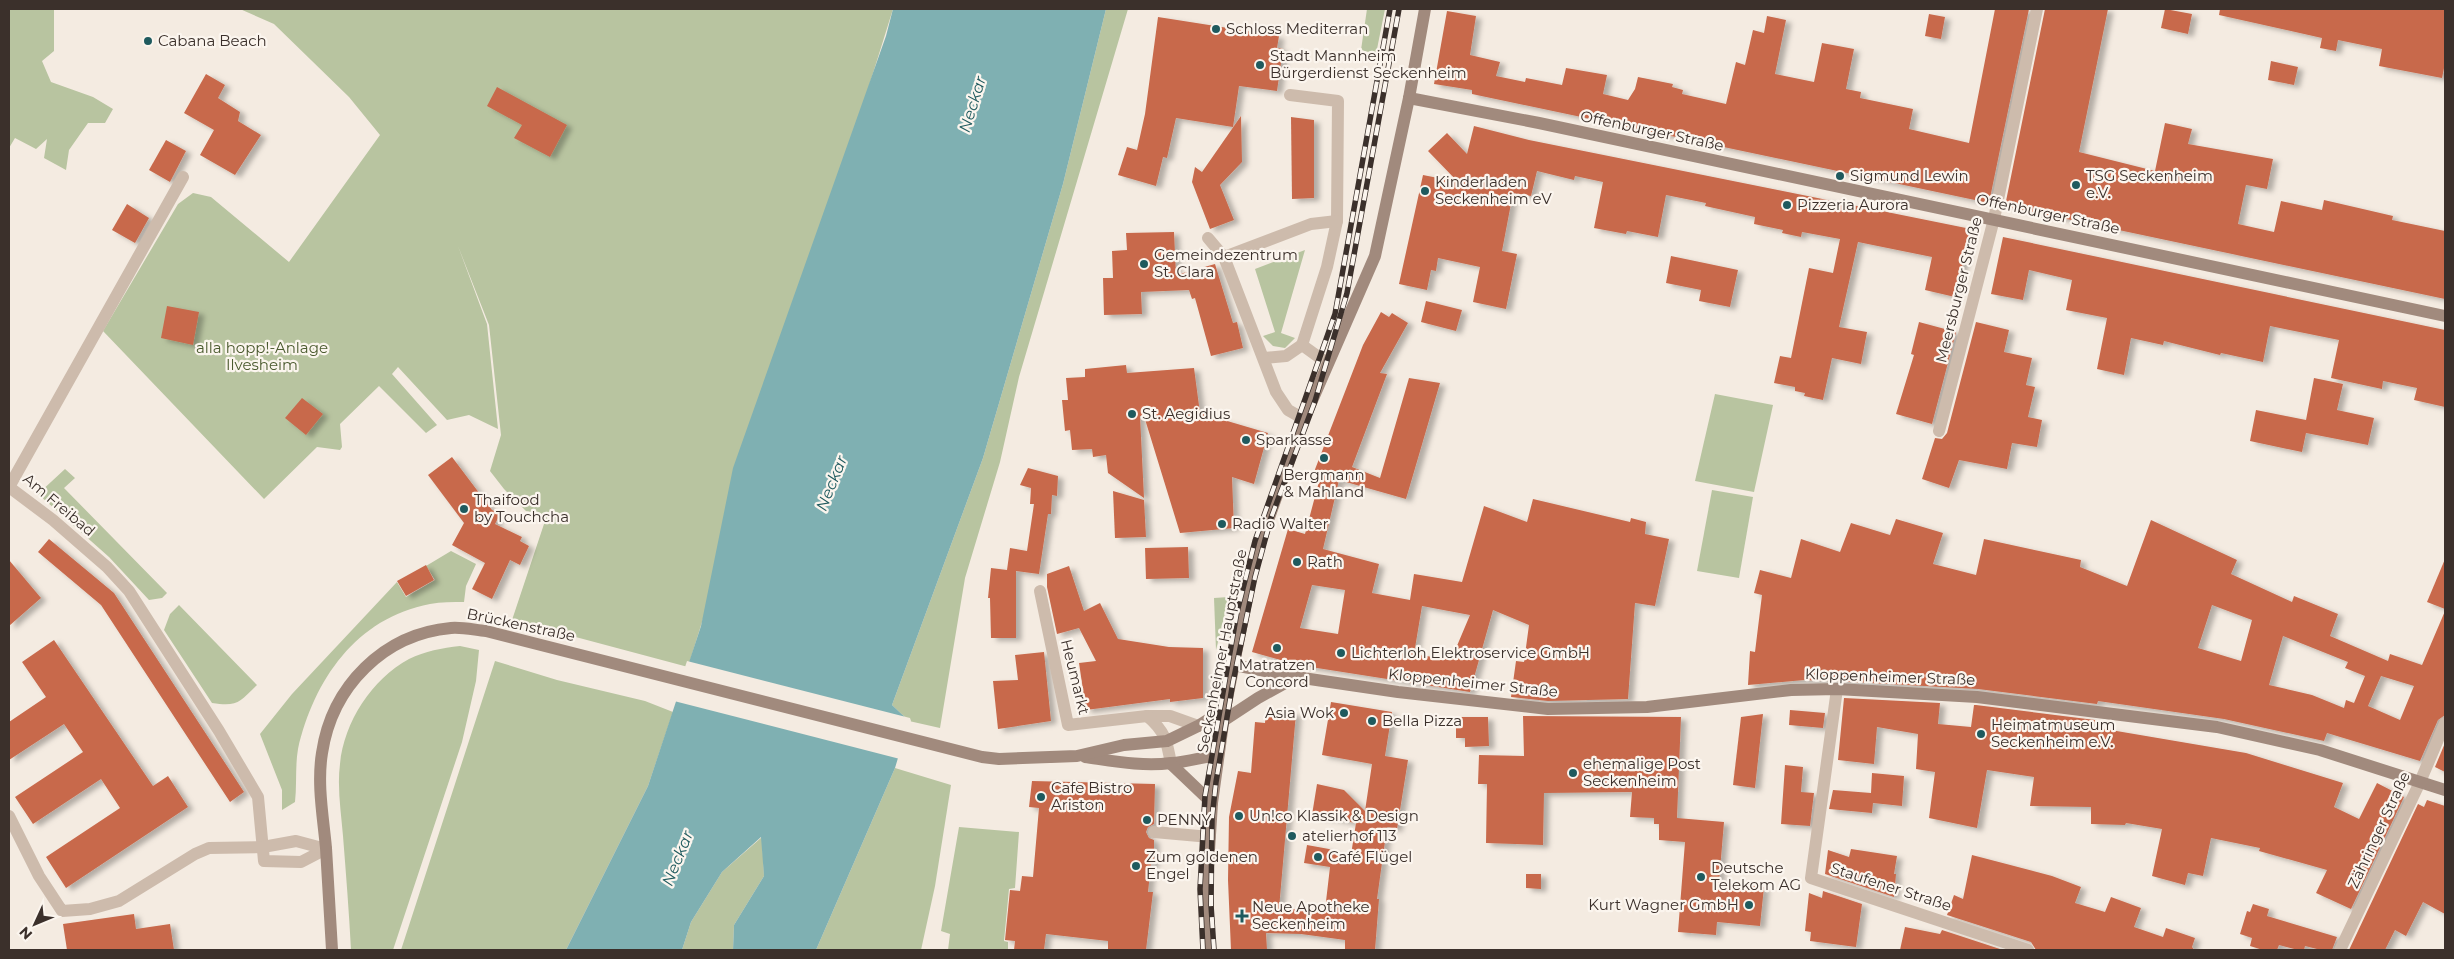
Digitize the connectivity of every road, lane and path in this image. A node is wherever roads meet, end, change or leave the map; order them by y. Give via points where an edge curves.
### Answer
1 (1425, 9) edge
2 (2037, 9) edge
3 (1290, 95) dead end
4 (1409, 98) junction
5 (183, 177) dead end
6 (1994, 219) junction
7 (1337, 221) junction
8 (1208, 238) dead end
9 (1224, 256) junction
10 (2445, 316) edge
11 (1302, 345) junction
12 (1264, 358) junction
13 (1327, 363) junction
14 (1304, 419) junction
15 (1939, 431) dead end
16 (9, 487) edge
17 (1040, 591) dead end
18 (1234, 665) junction
19 (1296, 677) junction
20 (1837, 689) junction
21 (1224, 715) junction
22 (1147, 716) junction
23 (2445, 723) edge
24 (1198, 726) junction
25 (1167, 741) junction
26 (1218, 755) junction
27 (1077, 756) junction
28 (1171, 764) junction
29 (2420, 782) junction
30 (2445, 790) edge
31 (1212, 803) junction
32 (9, 816) edge
33 (1154, 832) dead end
34 (1210, 837) junction
35 (263, 847) junction
36 (326, 849) junction
37 (332, 950) edge
38 (1209, 950) edge
39 (2028, 950) edge
40 (2340, 950) edge

1 - 4 main road, Seckenheimer Hauptstraße
2 - 6 street, Meersburger Straße
3 - 7 street via 1338,101
4 - 6 main road, Offenburger Straße
4 - 13 main road, Seckenheimer Hauptstraße via 1375,256
5 - 16 street, Am Freibad
6 - 10 main road, Offenburger Straße
6 - 15 street, Meersburger Straße
7 - 9 street via 1311,224
7 - 11 street via 1327,267
8 - 9 street
9 - 12 street
11 - 12 street via 1286,356
11 - 13 street
12 - 14 street via 1276,392 1288,410
13 - 14 main road, Seckenheimer Hauptstraße
14 - 18 main road, Seckenheimer Hauptstraße via 1260,543
16 - 35 street, Am Freibad via 53,520 129,591 258,797
17 - 22 street, Heumarkt via 1068,725
18 - 19 main road, Kloppenheimer Straße
18 - 21 main road, Seckenheimer Hauptstraße
19 - 20 main road, Kloppenheimer Straße via 1548,709 1647,707 1791,690
19 - 21 main road
20 - 29 main road, Kloppenheimer Straße via 1977,697 2217,728 2320,750
20 - 39 street, Staufener Straße via 1812,878
21 - 24 main road
21 - 26 main road, Seckenheimer Hauptstraße
22 - 24 street, Heumarkt via 1170,716
22 - 25 street via 1160,726
23 - 29 street, Zähringer Straße
24 - 25 main road
25 - 27 main road via 1124,745
25 - 28 street
26 - 28 main road
26 - 31 main road, Seckenheimer Hauptstraße
27 - 28 main road via 1125,763
27 - 36 main road, Brückenstraße via 982,757 508,636 453,627 423,632 379,654 355,678 333,714 322,753 320,789
28 - 31 main road
29 - 30 main road, Kloppenheimer Straße
29 - 40 street, Zähringer Straße
31 - 34 main road, Seckenheimer Hauptstraße
32 - 35 street via 39,876 62,911 90,909 119,901 208,848
33 - 34 street
34 - 38 main road, Seckenheimer Hauptstraße via 1207,882
35 - 36 street via 296,841
35 - 36 street, Am Freibad via 264,861 301,862
36 - 37 main road, Brückenstraße

